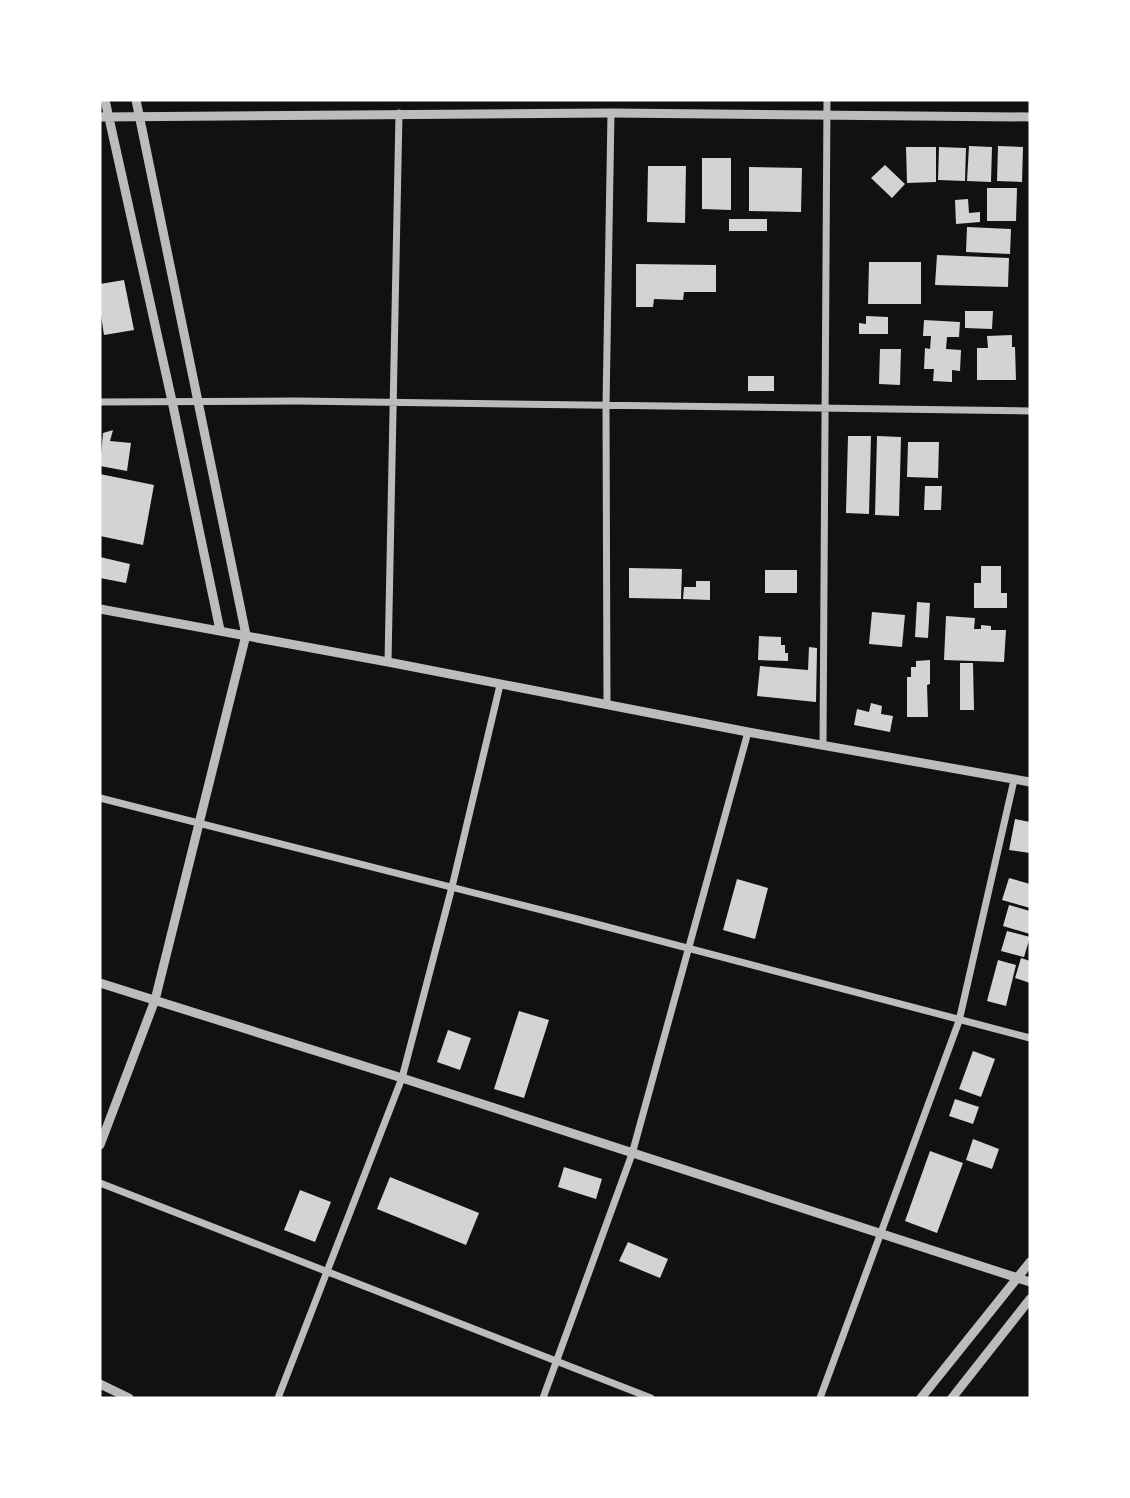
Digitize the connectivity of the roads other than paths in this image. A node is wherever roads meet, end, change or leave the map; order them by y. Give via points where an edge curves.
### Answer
1 (105, 100) edge
2 (136, 100) edge
3 (827, 100) edge
4 (400, 113) junction
5 (611, 113) junction
6 (140, 116) junction
7 (828, 116) junction
8 (104, 117) edge
9 (1030, 117) edge
10 (199, 400) junction
11 (172, 401) junction
12 (100, 402) edge
13 (392, 403) junction
14 (606, 406) junction
15 (825, 409) junction
16 (1030, 411) edge
17 (100, 609) edge
18 (220, 630) junction
19 (246, 635) junction
20 (388, 662) junction
21 (500, 685) junction
22 (607, 705) junction
23 (748, 733) junction
24 (823, 745) junction
25 (1014, 780) junction
26 (1030, 782) edge
27 (100, 798) edge
28 (200, 823) junction
29 (452, 887) junction
30 (688, 949) junction
31 (100, 983) edge
32 (155, 1000) junction
33 (959, 1021) junction
34 (1030, 1038) edge
35 (402, 1078) junction
36 (100, 1145) edge
37 (632, 1154) junction
38 (100, 1184) edge
39 (881, 1235) junction
40 (1030, 1262) edge
41 (327, 1272) junction
42 (1018, 1278) junction
43 (1030, 1282) edge
44 (1030, 1299) edge
45 (556, 1362) junction
46 (100, 1384) edge
47 (129, 1398) edge
48 (278, 1398) edge
49 (543, 1398) edge
50 (651, 1398) edge
51 (820, 1398) edge
52 (921, 1398) edge
53 (952, 1398) edge

1 - 8 street
2 - 6 street
3 - 7 street
4 - 5 street
4 - 6 street
4 - 13 street
5 - 7 street
5 - 14 street
6 - 8 street
6 - 10 street
7 - 9 street
7 - 15 street
8 - 11 street
10 - 11 street
10 - 13 street
10 - 19 street
11 - 12 street
11 - 18 street
13 - 14 street
13 - 20 street
14 - 15 street
14 - 22 street
15 - 16 street
15 - 24 street
17 - 18 street
18 - 19 street
19 - 20 street
19 - 28 street
20 - 21 street
21 - 22 street
21 - 29 street
22 - 23 street
23 - 24 street
23 - 30 street
24 - 25 street
25 - 26 street
25 - 33 street
27 - 28 street
28 - 29 street
28 - 32 street
29 - 30 street
29 - 35 street
30 - 33 street
30 - 37 street
31 - 32 street
32 - 35 street
32 - 36 street
33 - 34 street
33 - 39 street
35 - 37 street
35 - 41 street
37 - 39 street
37 - 45 street
38 - 41 street
39 - 42 street
39 - 51 street
40 - 42 street
41 - 45 street
41 - 48 street
42 - 43 street
42 - 52 street
44 - 53 street
45 - 49 street
45 - 50 street
46 - 47 street

